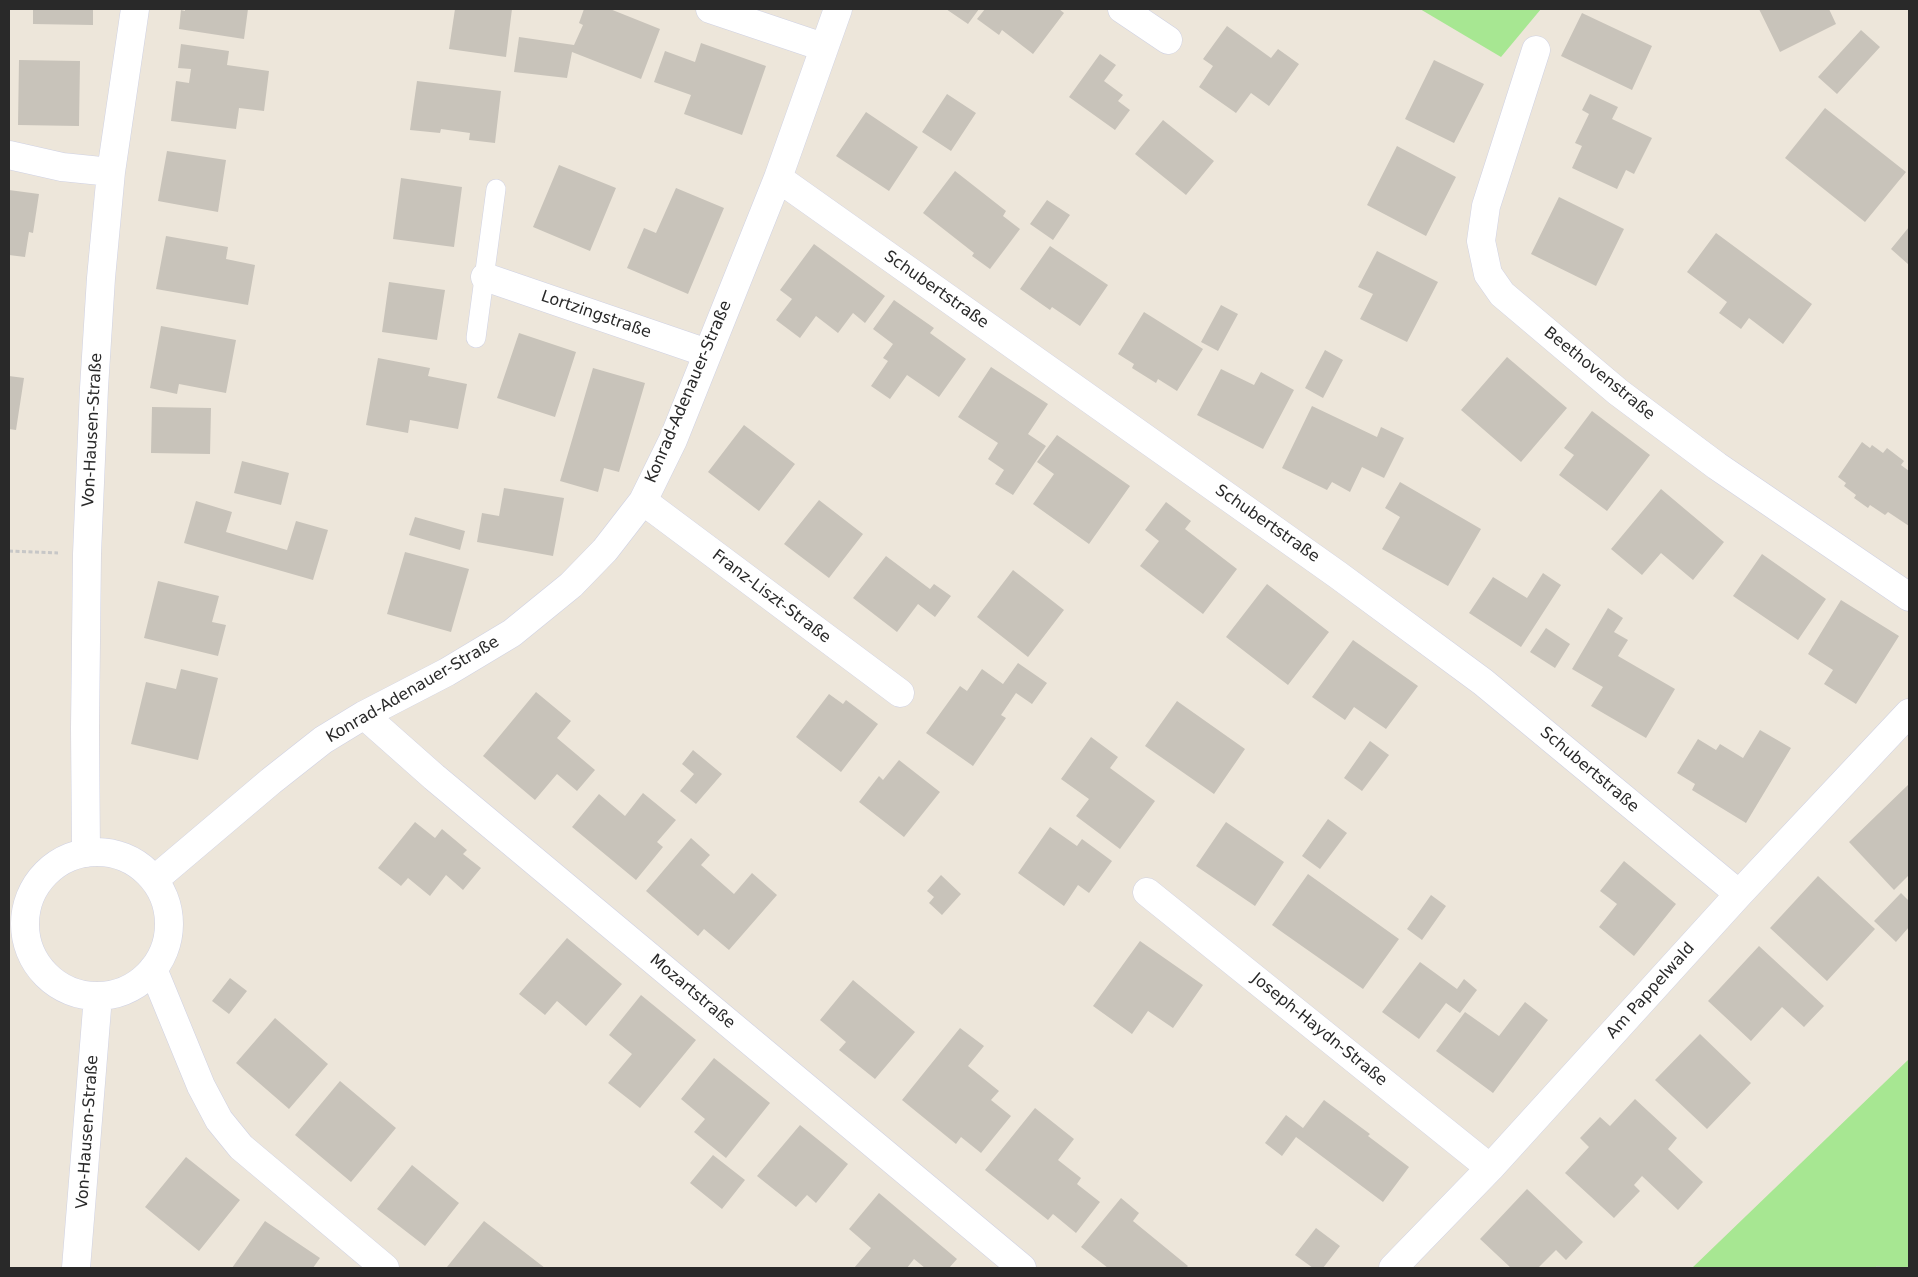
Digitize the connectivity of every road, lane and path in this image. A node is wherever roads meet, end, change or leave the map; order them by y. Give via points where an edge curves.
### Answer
1 (135, 9) edge
2 (710, 9) edge
3 (838, 9) edge
4 (1122, 9) edge
5 (1168, 40) dead end
6 (823, 48) junction
7 (1536, 50) dead end
8 (9, 155) edge
9 (111, 172) junction
10 (778, 178) junction
11 (496, 189) dead end
12 (485, 276) junction
13 (476, 338) dead end
14 (707, 354) junction
15 (643, 501) junction
16 (9, 551) edge
17 (87, 554) junction
18 (1909, 597) edge
19 (900, 693) dead end
20 (1909, 714) edge
21 (364, 715) junction
22 (86, 853) junction
23 (154, 880) junction
24 (1148, 892) dead end
25 (1739, 894) junction
26 (18, 906) edge
27 (153, 969) junction
28 (98, 996) junction
29 (1490, 1168) junction
30 (354, 1258) edge
31 (76, 1268) edge
32 (385, 1268) edge
33 (1022, 1268) edge
34 (1393, 1268) edge

1 - 9 street, Von-Hausen-Straße
2 - 6 street
3 - 6 street, Konrad-Adenauer-Straße
4 - 5 street
6 - 10 street, Konrad-Adenauer-Straße
7 - 18 street, Beethovenstraße via 1486,206 1481,241 1488,274 1502,294 1618,392 1717,466
8 - 9 street via 62,167
9 - 17 street, Von-Hausen-Straße via 101,278
10 - 14 street, Konrad-Adenauer-Straße
10 - 25 street, Schubertstraße via 1338,575 1483,682
11 - 12 lane
12 - 13 lane
12 - 14 street, Lortzingstraße
14 - 15 street, Konrad-Adenauer-Straße via 673,440
15 - 19 street, Franz-Liszt-Straße
15 - 21 street, Konrad-Adenauer-Straße via 605,550 571,585 512,633 447,672
16 - 17 path
17 - 22 street, Von-Hausen-Straße
20 - 25 street, Am Pappelwald
21 - 23 street, Konrad-Adenauer-Straße via 323,740
21 - 33 street, Mozartstraße
22 - 23 street via 105,852 124,857 140,866
22 - 26 street via 69,857 55,866
23 - 27 street via 164,896 169,915 163,953
24 - 29 street, Joseph-Haydn-Straße
25 - 29 street, Am Pappelwald
26 - 28 street via 28,944 47,976 62,987
27 - 28 street via 138,983 119,992
27 - 30 street via 201,1086 219,1120 241,1147
28 - 31 street, Von-Hausen-Straße
29 - 34 street, Am Pappelwald
30 - 32 street

